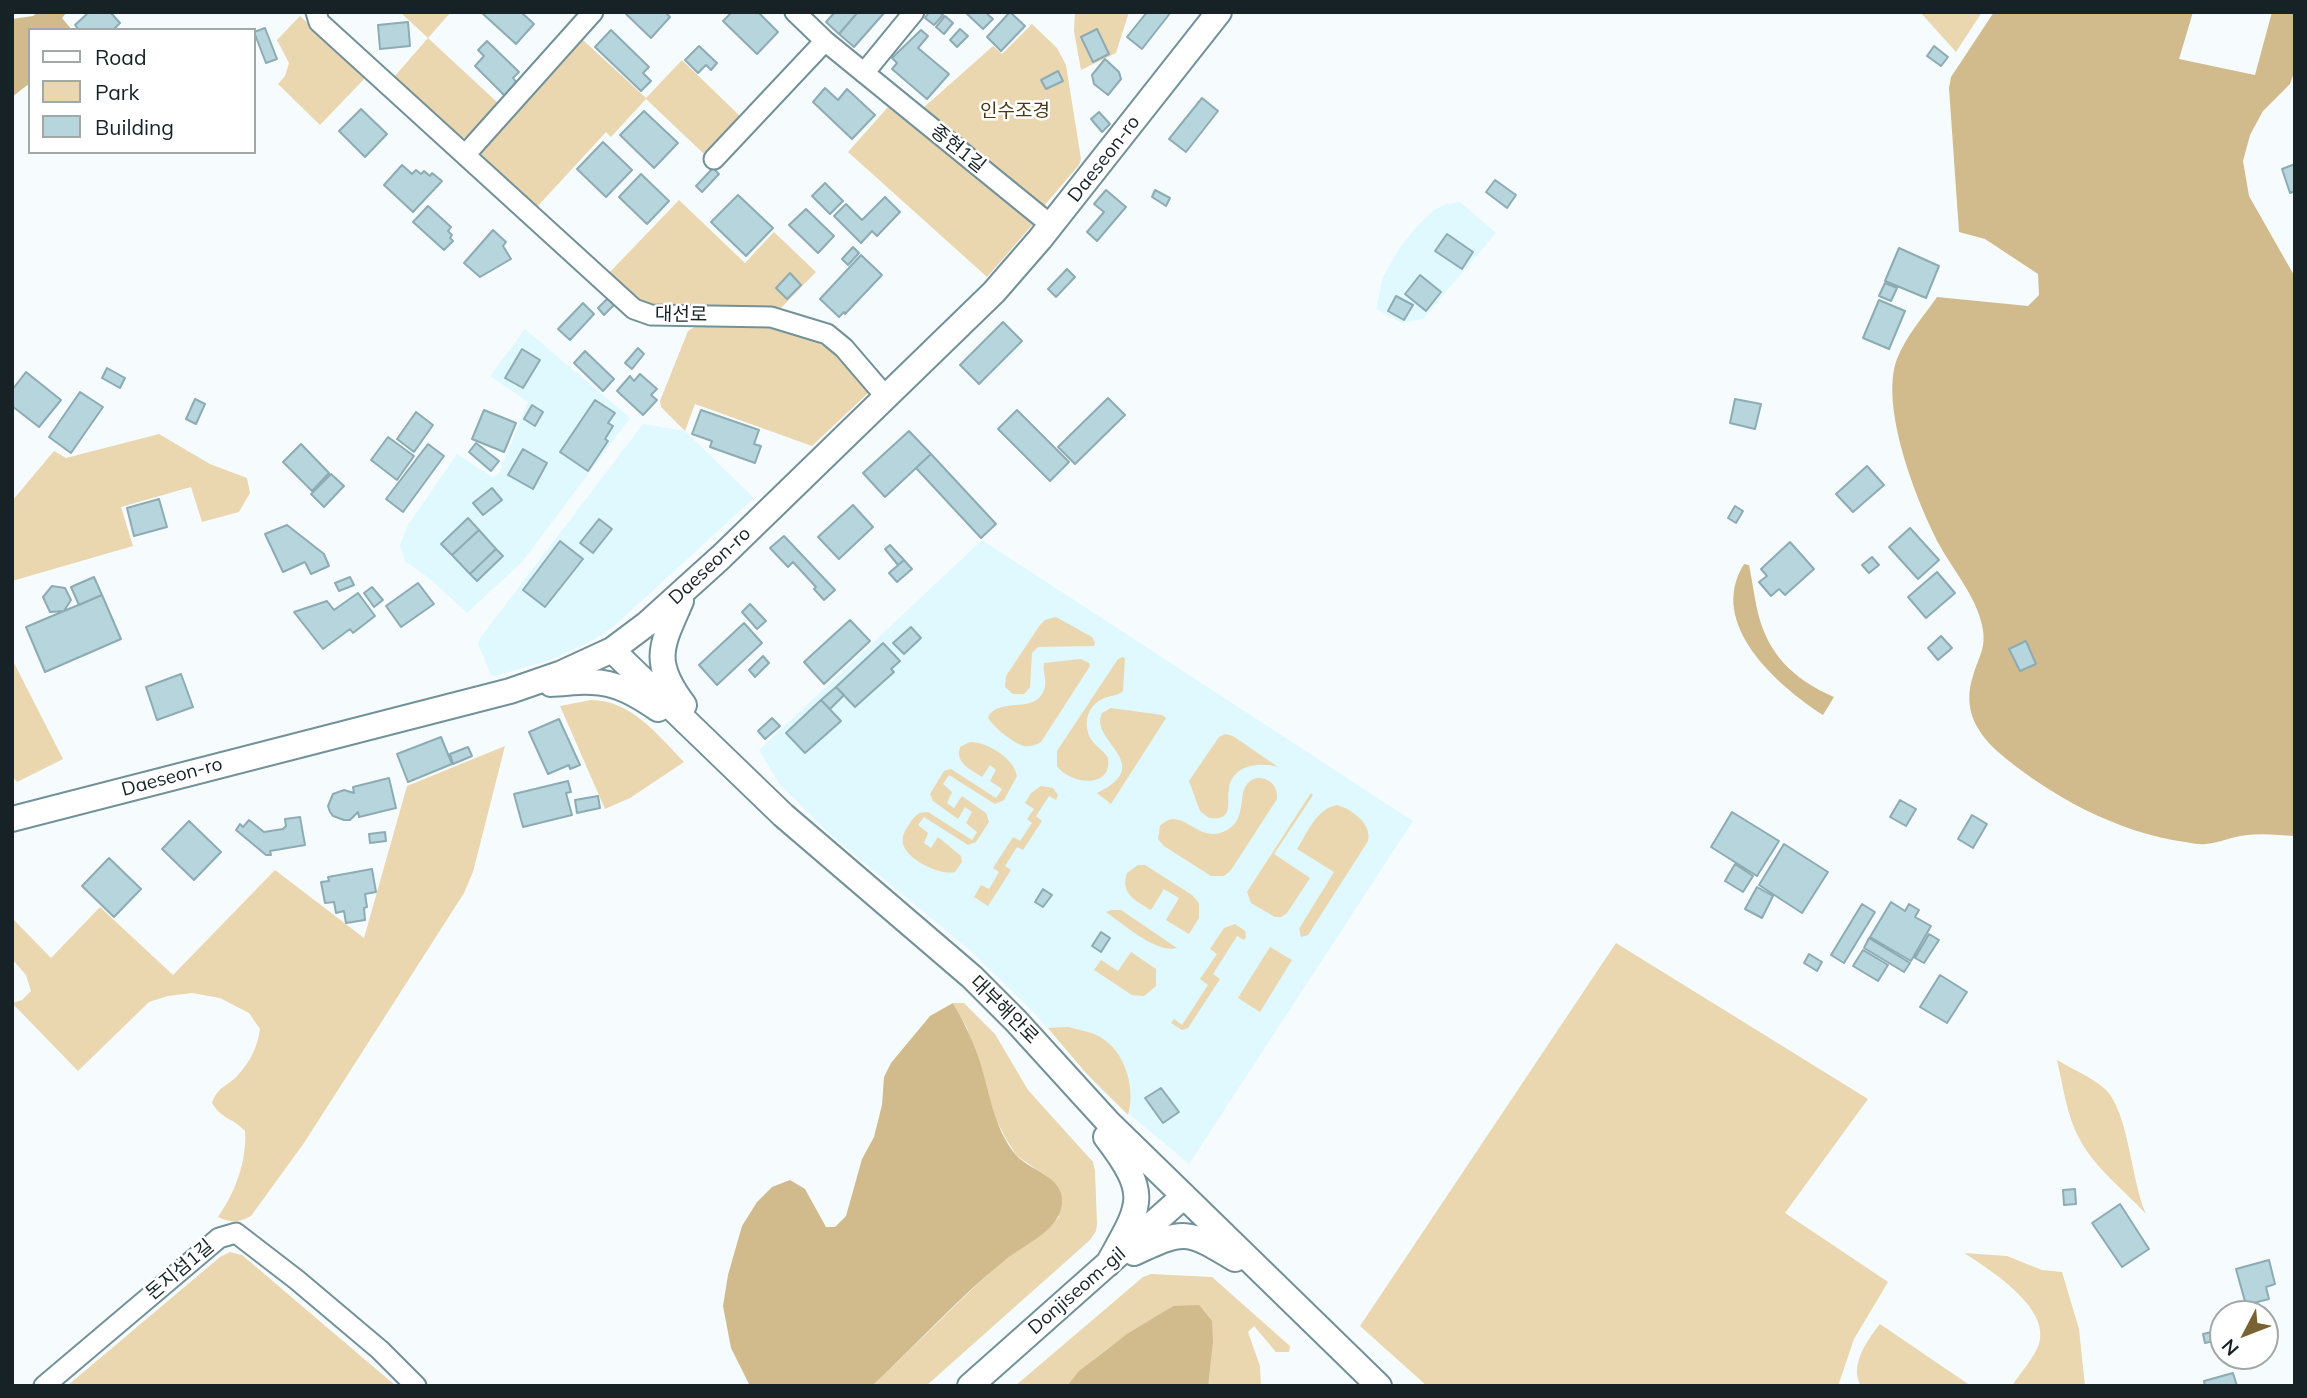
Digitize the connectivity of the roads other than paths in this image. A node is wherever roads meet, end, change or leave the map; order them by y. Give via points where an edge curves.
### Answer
1 (316, 12) edge
2 (593, 12) edge
3 (794, 12) edge
4 (914, 12) edge
5 (1219, 12) edge
6 (825, 41) junction
7 (864, 73) junction
8 (465, 155) junction
9 (714, 159) dead end
10 (1051, 225) junction
11 (886, 397) junction
12 (685, 591) junction
13 (612, 650) junction
14 (534, 683) junction
15 (754, 788) junction
16 (783, 815) junction
17 (12, 819) edge
18 (1016, 1021) junction
19 (1184, 1196) junction
20 (1108, 1264) junction
21 (1278, 1286) junction
22 (44, 1386) edge
23 (416, 1386) edge
24 (970, 1386) edge
25 (1380, 1386) edge

1 - 8 street, 대선로 via 319,22
2 - 8 street
3 - 6 street, 종현1길
4 - 7 street
5 - 10 street, Daeseon-ro
6 - 7 street, 종현1길
6 - 9 street
7 - 10 street, 종현1길
8 - 11 street, 대선로 via 634,309 651,315 771,317 827,334 845,348
10 - 11 street, Daeseon-ro via 977,310
11 - 12 street, Daeseon-ro
12 - 13 street, Daeseon-ro
12 - 15 street via 664,640 666,679 687,708 741,763
13 - 14 street, Daeseon-ro
13 - 15 street, 대부해안로
14 - 16 street via 593,681 630,691 668,718 761,807
14 - 17 street, Daeseon-ro
15 - 16 street, 대부해안로
16 - 18 street, 대부해안로 via 972,977
18 - 19 street, 대부해안로 via 1084,1097
18 - 20 street via 1044,1066 1131,1172 1135,1209
19 - 20 street, Donjiseom-gil
19 - 21 street, 대부해안로
20 - 21 street via 1159,1240 1187,1236
20 - 24 street, Donjiseom-gil
21 - 25 street, 대부해안로
22 - 23 street, 돈지섬1길 via 219,1238 236,1233 380,1350

